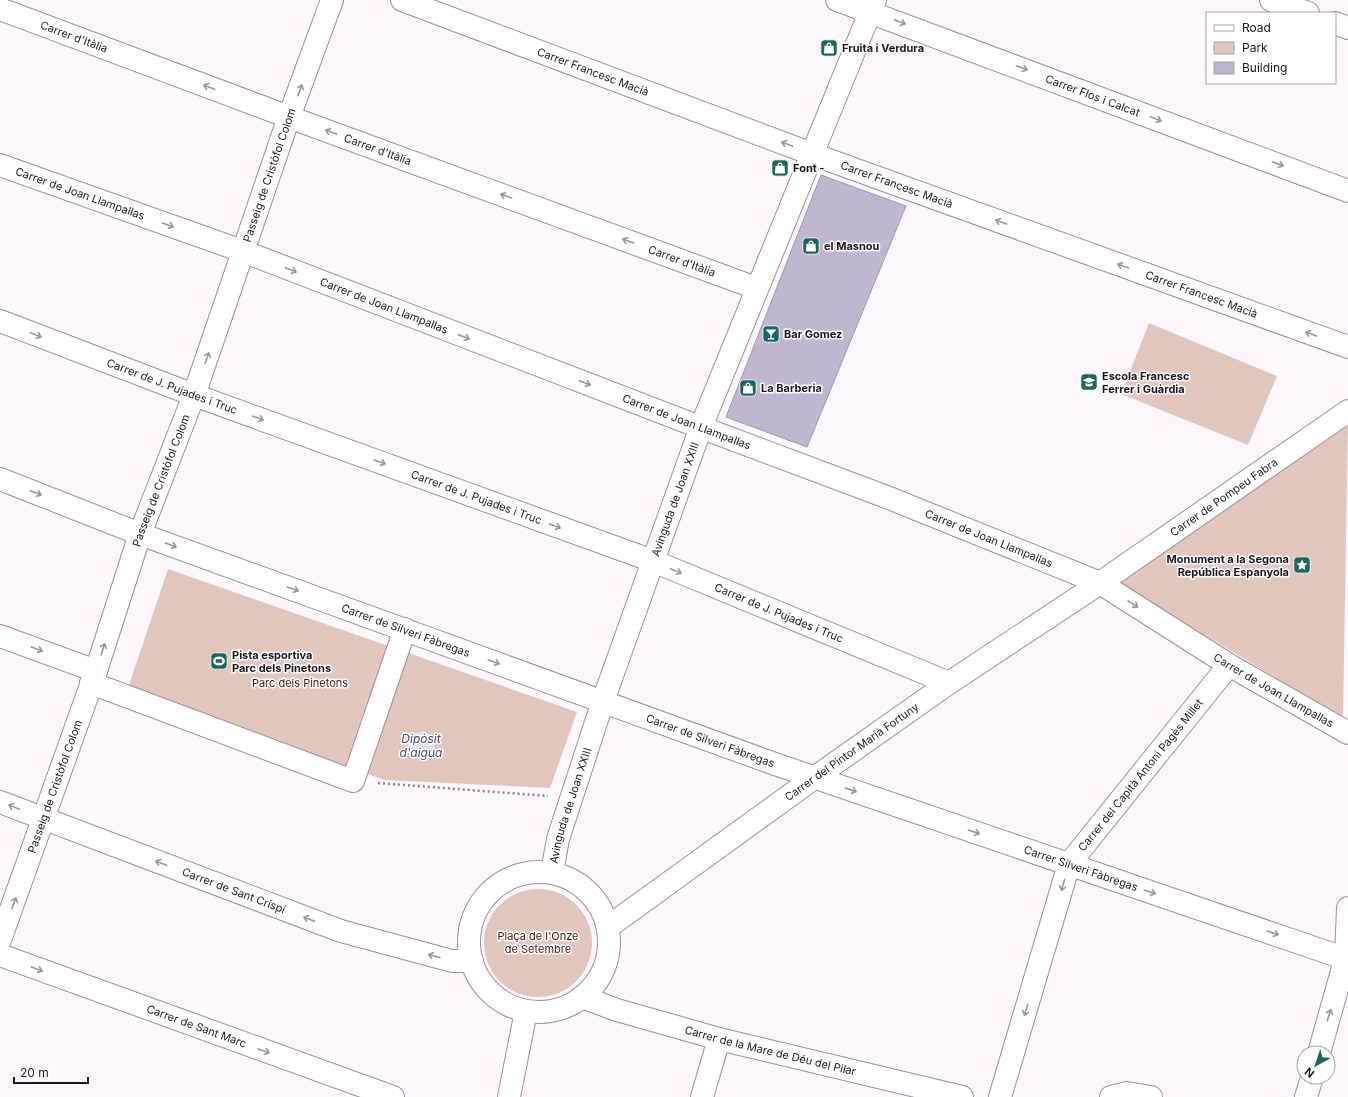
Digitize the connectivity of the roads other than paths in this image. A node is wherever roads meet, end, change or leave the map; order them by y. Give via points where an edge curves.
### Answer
1 (332, 0) edge
2 (402, 0) edge
3 (837, 0) edge
4 (1271, 0) edge
5 (872, 6) edge
6 (0, 9) edge
7 (1305, 12) edge
8 (1336, 23) edge
9 (1348, 28) edge
10 (289, 117) junction
11 (812, 154) junction
12 (0, 165) edge
13 (1348, 191) edge
14 (245, 252) junction
15 (756, 288) junction
16 (0, 321) edge
17 (1348, 347) edge
18 (194, 395) junction
19 (1348, 411) edge
20 (701, 428) junction
21 (0, 479) edge
22 (140, 534) junction
23 (653, 561) junction
24 (1100, 583) junction
25 (405, 629) junction
26 (0, 636) edge
27 (1229, 665) junction
28 (94, 677) junction
29 (949, 683) junction
30 (602, 701) junction
31 (1348, 733) edge
32 (814, 778) junction
33 (0, 802) edge
34 (44, 819) junction
35 (1069, 864) junction
36 (552, 872) junction
37 (1348, 908) edge
38 (608, 927) junction
39 (0, 940) edge
40 (0, 955) edge
41 (1347, 957) edge
42 (472, 961) junction
43 (582, 997) junction
44 (526, 1011) junction
45 (719, 1039) junction
46 (1320, 1045) edge
47 (1310, 1085) edge
48 (393, 1097) edge
49 (509, 1097) edge
50 (702, 1097) edge
51 (962, 1097) edge
52 (1000, 1097) edge
53 (1111, 1097) edge
54 (1151, 1097) edge
55 (1306, 1097) edge

10 -> 1 street, Passeig de Cristòfol Colom
11 -> 2 street, Carrer Francesc Macià
3 - 5 street, Carrer Flos i Calcat
4 - 7 street
5 - 11 street, Avinguda de Joan XXIII
5 -> 13 street, Carrer Flos i Calcat
10 -> 6 street, Carrer d'Itàlia
8 - 9 street
10 - 14 street, Passeig de Cristòfol Colom
15 -> 10 street, Carrer d'Itàlia
11 - 15 street, Avinguda de Joan XXIII
17 -> 11 street, Carrer Francesc Macià
12 -> 14 street, Carrer de Joan Llampallas
18 -> 14 street, Passeig de Cristòfol Colom
14 -> 20 street, Carrer de Joan Llampallas
15 - 20 street, Avinguda de Joan XXIII
16 -> 18 street, Carrer de J. Pujades i Truc
18 - 22 street, Passeig de Cristòfol Colom
18 -> 23 street, Carrer de J. Pujades i Truc
19 - 24 street, Carrer de Pompeu Fabra
20 - 23 street, Avinguda de Joan XXIII
20 - 24 street, Carrer de Joan Llampallas via 884,496
21 -> 22 street, Carrer de Silveri Fàbregas
22 -> 25 street, Carrer de Silveri Fàbregas
28 -> 22 street, Passeig de Cristòfol Colom
23 -> 29 street, Carrer de J. Pujades i Truc
23 - 30 street, Avinguda de Joan XXIII
24 -> 27 street, Carrer de Joan Llampallas
24 - 29 street, Carrer del Pintor Marià Fortuny
25 - 28 street via 353,781
25 -> 30 street, Carrer de Silveri Fàbregas
26 -> 28 street
27 - 31 street, Carrer de Joan Llampallas
27 - 35 street, Carrer del Capità Antoni Pagès Millet
28 - 34 street, Passeig de Cristòfol Colom
29 - 32 street, Carrer del Pintor Marià Fortuny
30 - 32 street, Carrer de Silveri Fàbregas
30 - 36 street, Avinguda de Joan XXIII via 558,839
32 -> 35 street, Carrer Silveri Fàbregas
32 - 38 street, Carrer del Pintor Marià Fortuny
34 -> 33 street, Carrer de Sant Crispí
39 -> 34 street, Passeig de Cristòfol Colom
42 -> 34 street, Carrer de Sant Crispí via 452,961 341,931
35 -> 41 street, Carrer Silveri Fàbregas
35 -> 52 street, Carrer del Capità Antoni Pagès Millet
36 - 38 street via 571,879 588,891 601,908
36 - 42 street via 538,870 513,876 496,886 482,900 473,917 469,936
37 - 41 street
38 - 43 street via 609,948 604,970 592,988
40 -> 48 street, Carrer de Sant Marc
46 -> 41 street
42 - 44 street via 485,986 493,994
43 - 44 street via 557,1010
43 - 45 street, Carrer de la Mare de Déu del Pilar
44 - 49 street
45 - 50 street
45 - 51 street, Carrer de la Mare de Déu del Pilar
47 - 55 street
53 - 54 street via 1127,1093

